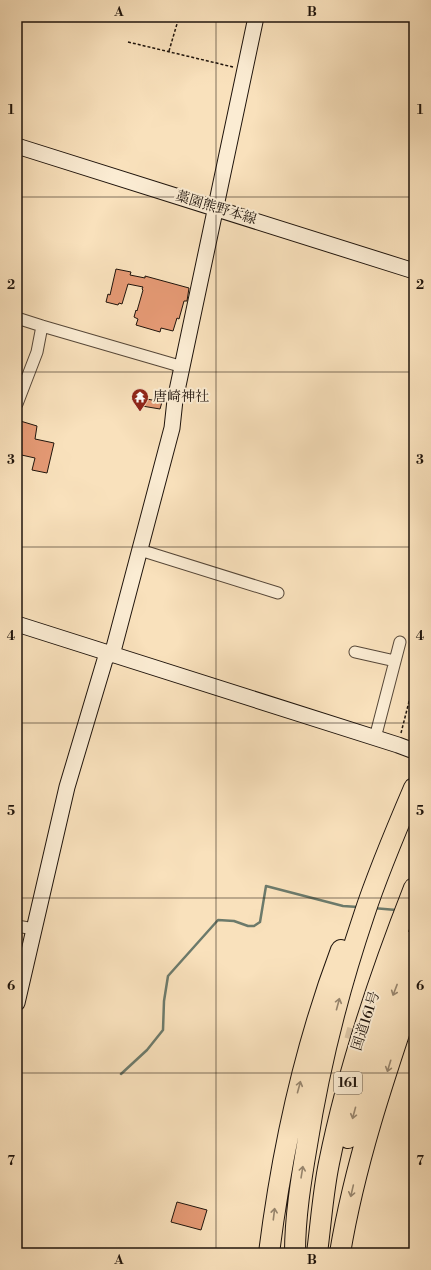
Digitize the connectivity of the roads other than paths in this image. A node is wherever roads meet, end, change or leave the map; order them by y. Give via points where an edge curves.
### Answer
1 (256, 17) edge
2 (17, 146) edge
3 (216, 208) junction
4 (414, 271) edge
5 (17, 318) edge
6 (42, 326) junction
7 (183, 367) junction
8 (17, 404) edge
9 (140, 550) junction
10 (278, 593) dead end
11 (17, 624) edge
12 (400, 642) dead end
13 (355, 652) dead end
14 (109, 654) junction
15 (395, 661) junction
16 (375, 738) junction
17 (414, 752) edge
18 (414, 788) edge
19 (408, 904) edge
20 (361, 909) junction
21 (17, 926) edge
22 (34, 929) junction
23 (414, 940) edge
24 (414, 989) edge
25 (17, 1002) edge
26 (269, 1253) edge
27 (295, 1253) edge
28 (318, 1253) edge
29 (340, 1253) edge

1 - 3 street
2 - 3 street, 藁園熊野本線
3 - 4 street, 藁園熊野本線
3 - 7 street
5 - 6 street
6 - 7 street
6 - 8 street via 36,352
7 - 9 street via 172,428
9 - 10 street
9 - 14 street
11 - 14 street
12 - 15 street
13 - 15 street
14 - 16 street
14 - 22 street via 67,787
15 - 16 street
16 - 17 street
18 - 20 highway via 392,840 381,845
19 - 28 highway, 国道161号 / 161 via 352,1067 329,1164
26 -> 20 highway via 292,1115 323,1026 334,967
27 -> 20 highway via 300,1188 311,1120
21 - 22 street
22 - 25 street
23 -> 28 highway via 382,1022 354,1114
24 -> 29 highway via 391,1045 356,1174

